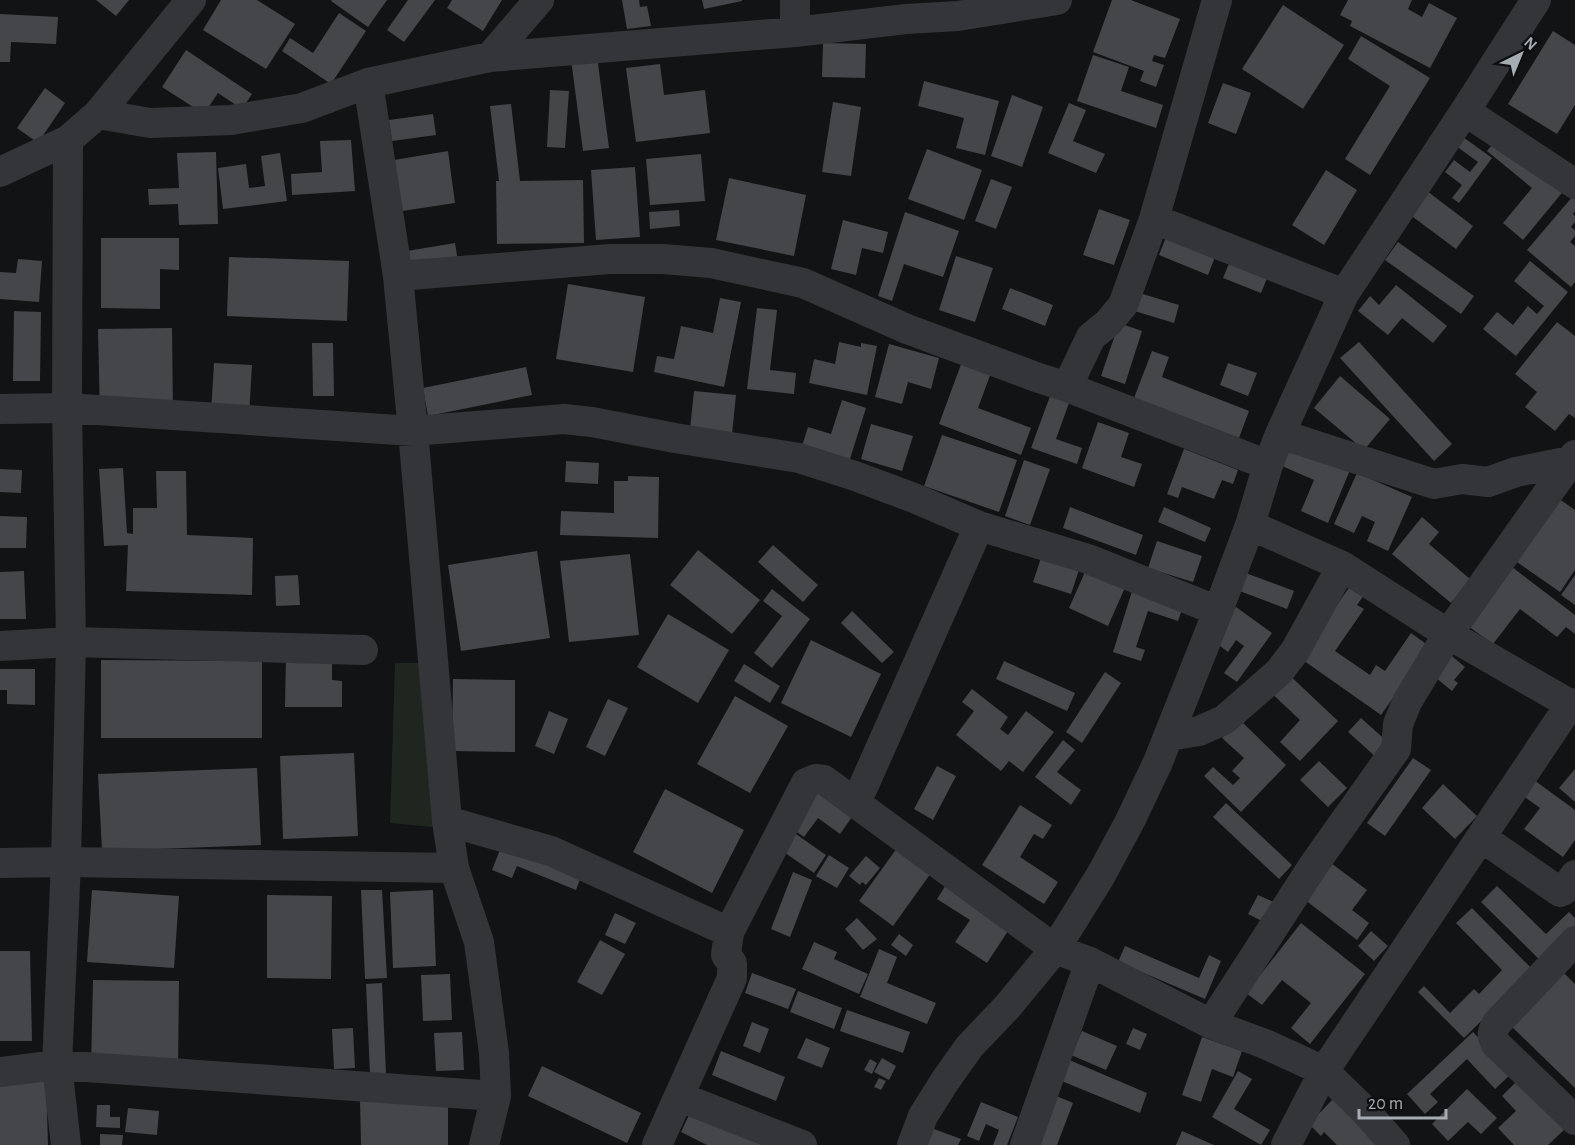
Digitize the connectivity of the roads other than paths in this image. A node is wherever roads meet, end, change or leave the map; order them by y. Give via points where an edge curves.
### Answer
1 (190, 0) edge
2 (539, 0) edge
3 (795, 0) edge
4 (1057, 0) edge
5 (1217, 0) edge
6 (1536, 0) edge
7 (1014, 4) edge
8 (907, 10) edge
9 (795, 32) junction
10 (490, 57) junction
11 (368, 82) junction
12 (1465, 111) junction
13 (98, 114) junction
14 (68, 140) junction
15 (0, 172) edge
16 (1575, 184) edge
17 (1154, 219) junction
18 (398, 276) junction
19 (1344, 294) junction
20 (1067, 387) junction
21 (67, 408) junction
22 (0, 409) edge
23 (413, 431) junction
24 (1280, 434) junction
25 (1573, 460) edge
26 (1268, 465) junction
27 (1250, 525) junction
28 (979, 526) junction
29 (1342, 566) junction
30 (1218, 611) junction
31 (1448, 634) junction
32 (71, 642) junction
33 (0, 646) edge
34 (363, 650) dead end
35 (1573, 705) edge
36 (1169, 736) junction
37 (856, 803) junction
38 (447, 821) junction
39 (1481, 837) junction
40 (66, 862) junction
41 (0, 863) edge
42 (454, 868) junction
43 (1575, 875) edge
44 (729, 932) junction
45 (1575, 941) edge
46 (1055, 949) junction
47 (1090, 962) junction
48 (1211, 1024) junction
49 (57, 1065) junction
50 (1324, 1071) junction
51 (0, 1072) edge
52 (496, 1096) junction
53 (680, 1097) junction
54 (1575, 1120) edge
55 (66, 1145) edge
56 (484, 1145) edge
57 (657, 1145) edge
58 (802, 1145) edge
59 (912, 1145) edge
60 (1025, 1145) edge
61 (1286, 1145) edge
62 (1395, 1145) edge

1 - 13 street
2 - 10 street
3 - 9 street
4 - 7 street
5 - 17 street
6 - 12 street
7 - 8 street via 958,16
8 - 9 street
9 - 10 street
10 - 11 street
11 - 13 street via 302,108 231,120 150,123
11 - 18 street
12 - 16 street
12 - 19 street
13 - 14 street
14 - 15 street
14 - 21 street
17 - 19 street
17 - 20 street via 1124,305 1091,337
18 - 20 street via 618,259 711,263 803,283 907,329
18 - 23 street
19 - 24 street
20 - 26 street
21 - 22 street
21 - 23 street
21 - 32 street
23 - 28 street via 564,419 592,422 799,458 904,494
23 - 38 street
24 - 25 street via 1434,484 1462,479 1488,482
24 - 26 street
25 - 31 street
26 - 27 street
27 - 29 street
27 - 30 street
28 - 30 street via 1088,559
28 - 37 street
29 - 31 street
29 - 36 street via 1280,672 1224,720 1199,731
30 - 36 street
31 - 35 street
31 - 48 street via 1407,702 1398,724 1396,749 1312,866
32 - 33 street
32 - 34 street
32 - 40 street
35 - 39 street
36 - 46 street via 1130,821
37 - 44 street via 824,780 806,783
37 - 46 street
38 - 42 street
38 - 44 street via 551,850
39 - 43 street via 1560,892
39 - 50 street
40 - 41 street
40 - 42 street
40 - 49 street
42 - 52 street via 479,942
44 - 53 street via 726,955 732,963 732,978
45 - 54 street via 1492,1033 1496,1044
46 - 47 street
46 - 59 street via 969,1047 923,1116
47 - 48 street
47 - 60 street
48 - 50 street
49 - 51 street
49 - 52 street
49 - 55 street
50 - 61 street
50 - 62 street
52 - 56 street
53 - 57 street
53 - 58 street

